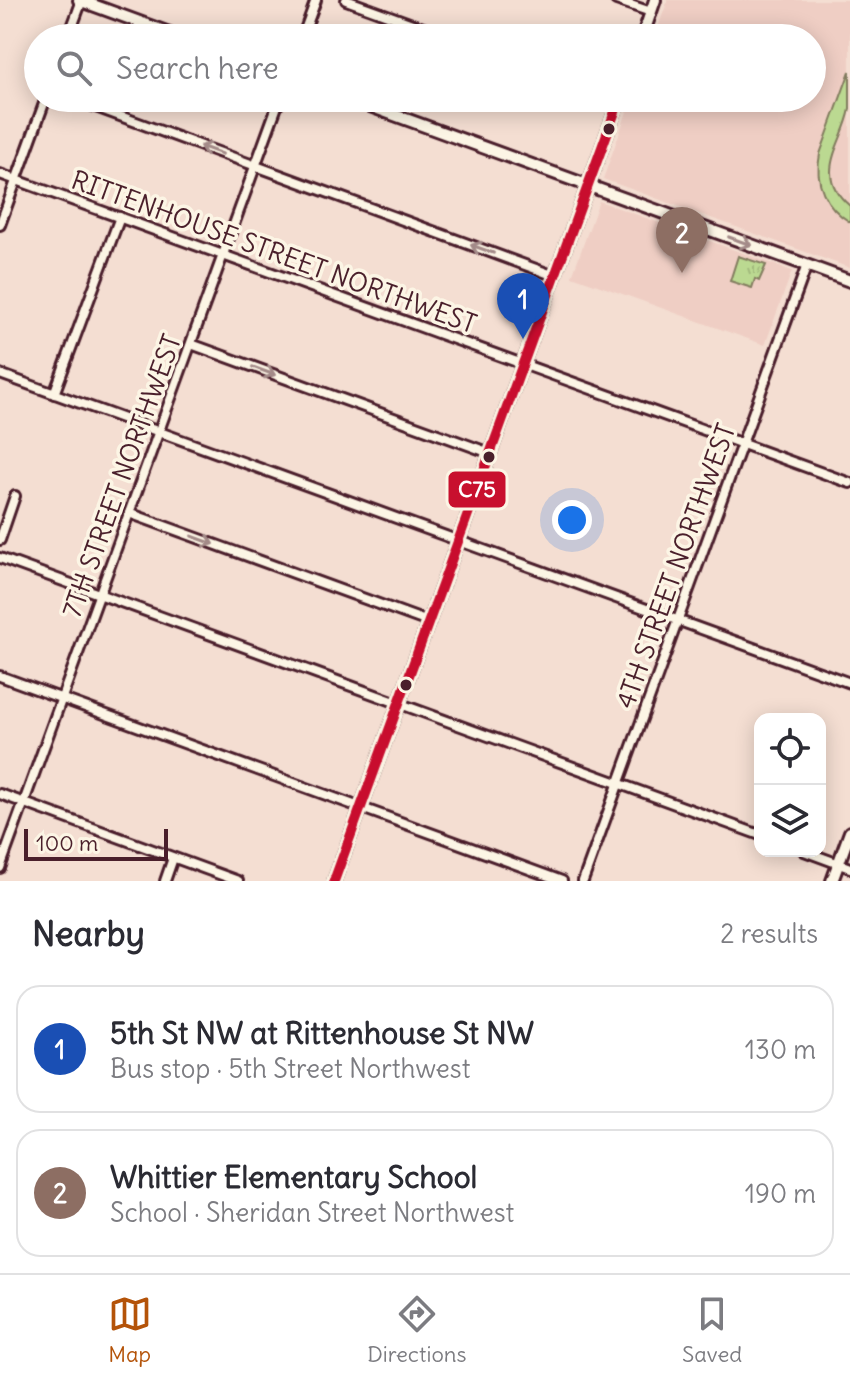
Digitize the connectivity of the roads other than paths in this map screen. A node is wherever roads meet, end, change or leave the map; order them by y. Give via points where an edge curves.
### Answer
1 (81, 0) edge
2 (316, 0) edge
3 (346, 0) edge
4 (616, 0) edge
5 (655, 0) edge
6 (651, 12) junction
7 (73, 24) edge
8 (145, 24) edge
9 (307, 24) edge
10 (412, 24) edge
11 (647, 24) edge
12 (41, 112) edge
13 (109, 112) edge
14 (275, 112) edge
15 (387, 112) edge
16 (613, 112) edge
17 (256, 166) junction
18 (0, 174) edge
19 (17, 180) junction
20 (588, 185) junction
21 (120, 217) junction
22 (0, 225) edge
23 (223, 255) junction
24 (807, 265) junction
25 (555, 276) junction
26 (850, 281) edge
27 (191, 344) junction
28 (523, 364) junction
29 (0, 374) edge
30 (54, 394) junction
31 (159, 432) junction
32 (742, 444) junction
33 (490, 453) junction
34 (850, 483) edge
35 (15, 496) dead end
36 (129, 513) junction
37 (0, 540) edge
38 (458, 541) junction
39 (0, 558) edge
40 (100, 594) junction
41 (678, 621) junction
42 (428, 622) junction
43 (0, 676) edge
44 (850, 683) edge
45 (62, 699) junction
46 (399, 703) junction
47 (619, 783) junction
48 (0, 794) edge
49 (24, 803) junction
50 (361, 808) junction
51 (850, 832) edge
52 (754, 833) edge
53 (821, 857) edge
54 (173, 858) junction
55 (838, 863) junction
56 (0, 868) edge
57 (850, 868) edge
58 (165, 881) edge
59 (238, 881) edge
60 (334, 881) edge
61 (562, 881) edge
62 (583, 881) edge
63 (832, 881) edge

1 - 7 street
1 - 8 street
2 - 9 street
3 - 10 street
4 - 6 street
5 - 6 street
6 - 11 street
12 - 19 street
17 -> 13 street
14 - 17 street, 7TH STREET NORTHWEST
15 - 20 street
16 - 20 street
17 - 23 street, 7TH STREET NORTHWEST
25 -> 17 street
18 - 19 street, RITTENHOUSE STREET NORTHWEST
19 - 21 street, RITTENHOUSE STREET NORTHWEST
19 - 22 street
20 -> 24 street
20 - 25 street
21 - 23 street, RITTENHOUSE STREET NORTHWEST
21 - 30 street
23 - 27 street, 7TH STREET NORTHWEST
23 - 28 street, RITTENHOUSE STREET NORTHWEST
24 - 26 street
24 - 32 street, 4TH STREET NORTHWEST
25 - 28 street
27 - 31 street, 7TH STREET NORTHWEST
27 -> 33 street
28 - 32 street, RITTENHOUSE STREET NORTHWEST
28 - 33 street
29 - 30 street
30 - 31 street
31 - 36 street, 7TH STREET NORTHWEST
31 - 38 street
32 - 34 street, RITTENHOUSE STREET NORTHWEST
32 - 41 street, 4TH STREET NORTHWEST
33 - 38 street
35 - 37 street
36 - 40 street, 7TH STREET NORTHWEST
36 -> 42 street
38 - 41 street
38 - 42 street
39 - 40 street
40 - 45 street, 7TH STREET NORTHWEST
40 - 46 street
41 - 44 street
41 - 47 street, 4TH STREET NORTHWEST
42 - 46 street
43 - 45 street
45 - 49 street, 7TH STREET NORTHWEST
45 - 50 street
46 - 47 street
46 - 50 street
47 - 52 street
47 - 62 street, 4TH STREET NORTHWEST
48 - 49 street
49 - 54 street
49 - 56 street, 7TH STREET NORTHWEST
50 - 60 street
50 - 61 street
51 - 55 street
53 - 55 street
54 - 58 street
54 - 59 street
55 - 57 street
55 - 63 street

